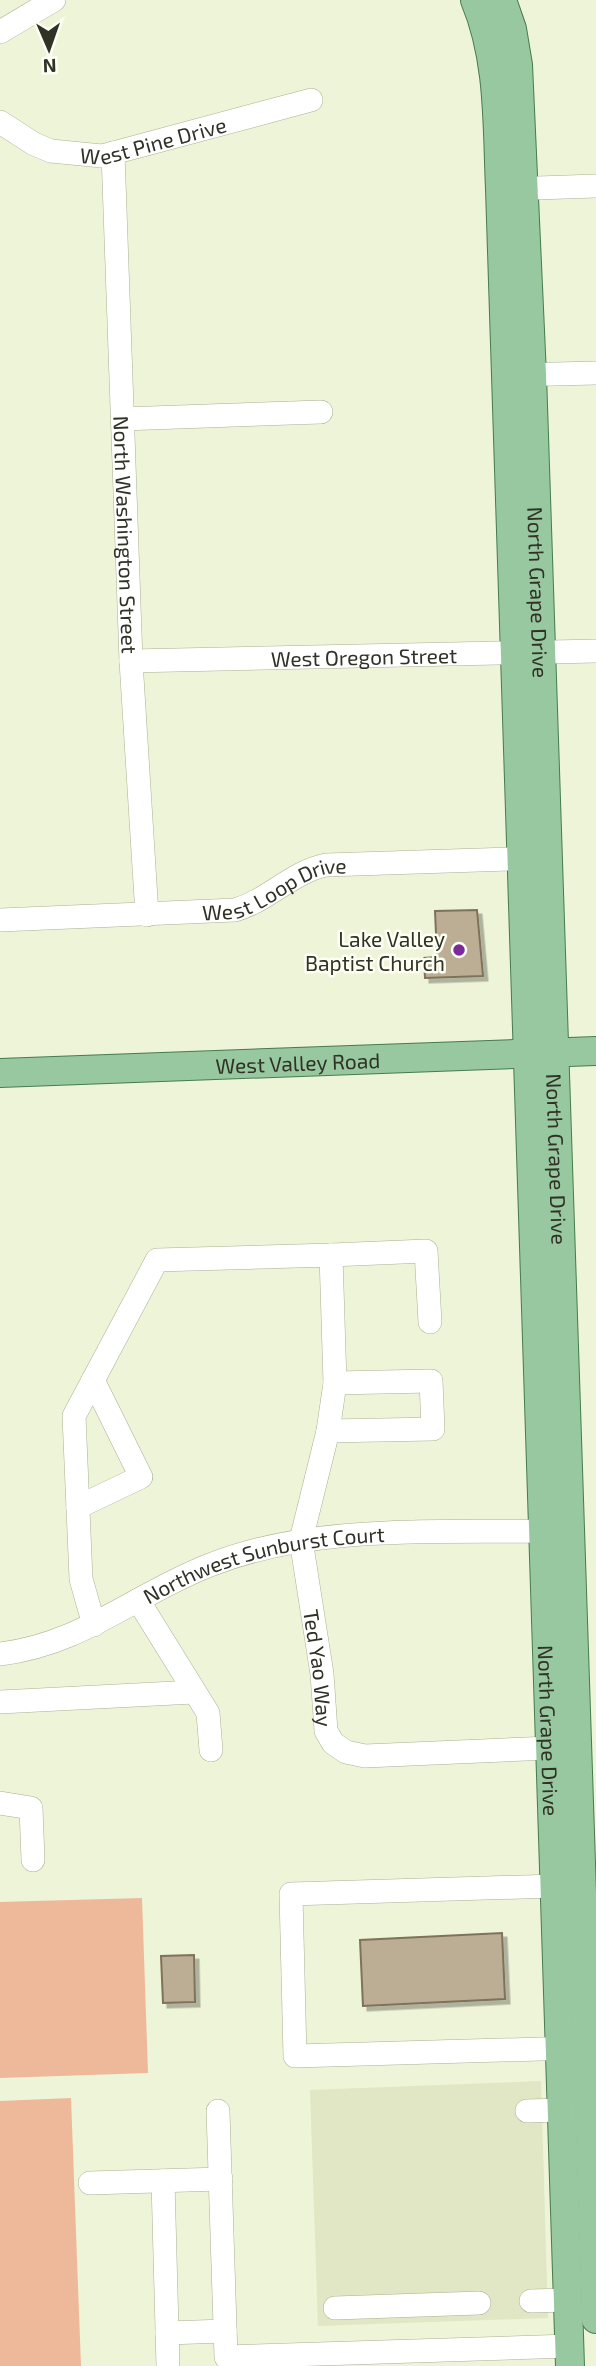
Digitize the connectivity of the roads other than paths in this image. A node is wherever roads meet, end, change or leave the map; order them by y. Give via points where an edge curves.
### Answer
1 (54, 0) edge
2 (475, 0) edge
3 (502, 0) edge
4 (0, 32) edge
5 (311, 100) dead end
6 (0, 122) edge
7 (113, 153) junction
8 (596, 187) edge
9 (512, 189) junction
10 (596, 373) edge
11 (519, 375) junction
12 (321, 412) dead end
13 (122, 419) junction
14 (596, 651) edge
15 (527, 652) junction
16 (131, 661) junction
17 (535, 858) junction
18 (146, 915) junction
19 (0, 920) edge
20 (596, 1051) edge
21 (554, 1053) junction
22 (526, 1054) junction
23 (0, 1073) edge
24 (331, 1255) junction
25 (430, 1322) dead end
26 (93, 1380) junction
27 (335, 1383) junction
28 (328, 1431) junction
29 (78, 1507) junction
30 (543, 1531) junction
31 (301, 1540) junction
32 (138, 1600) junction
33 (94, 1625) junction
34 (0, 1654) edge
35 (194, 1692) junction
36 (0, 1702) edge
37 (550, 1748) junction
38 (211, 1750) dead end
39 (0, 1803) edge
40 (33, 1860) dead end
41 (589, 1883) edge
42 (554, 1886) junction
43 (573, 2048) junction
44 (527, 2110) dead end
45 (562, 2110) junction
46 (218, 2111) dead end
47 (221, 2179) junction
48 (163, 2181) junction
49 (90, 2183) dead end
50 (568, 2300) junction
51 (531, 2301) dead end
52 (479, 2303) dead end
53 (334, 2308) dead end
54 (596, 2319) edge
55 (225, 2331) junction
56 (167, 2333) junction
57 (570, 2356) edge
58 (444, 2358) edge
59 (392, 2359) edge
60 (226, 2361) edge
61 (169, 2366) edge

1 - 4 street
2 - 9 main road via 487,30
3 - 9 main road, North Grape Drive via 518,65
5 - 7 street, West Pine Drive
6 - 7 street, West Pine Drive via 51,151
7 - 13 street, North Washington Street
8 - 9 street
9 - 11 main road, North Grape Drive
10 - 11 street
11 - 15 main road, North Grape Drive
12 - 13 street
13 - 16 street, North Washington Street
14 - 15 street, West Oregon Street
15 - 16 street, West Oregon Street
15 - 17 main road, North Grape Drive
16 - 18 street, North Washington Street
17 - 18 street, West Loop Drive via 326,865 306,869 256,904 235,910
17 - 21 main road, North Grape Drive
17 - 22 main road, North Grape Drive
18 - 19 street, West Loop Drive
20 - 21 main road, West Valley Road
21 - 22 main road, West Valley Road
21 - 41 main road, North Grape Drive
22 - 23 main road, West Valley Road
22 - 30 main road, North Grape Drive
24 - 25 street via 426,1251
24 - 26 street via 158,1260
24 - 27 street
26 - 29 street via 74,1416
26 - 29 street via 141,1477
27 - 28 street
27 - 28 street via 431,1381 433,1429
28 - 31 street
29 - 33 street via 81,1579
30 - 31 street, Northwest Sunburst Court
30 - 37 main road, North Grape Drive
31 - 32 street, Northwest Sunburst Court via 211,1564
31 - 37 street, Ted Yao Way via 322,1674 323,1718 337,1752 365,1756
32 - 33 street, Northwest Sunburst Court
32 - 35 street
33 - 34 street, Northwest Sunburst Court via 63,1640
35 - 36 street
35 - 38 street via 208,1713
37 - 42 main road, North Grape Drive
39 - 40 street via 31,1808
41 - 42 street
41 - 43 main road, North Grape Drive
42 - 43 main road, North Grape Drive
42 - 43 street via 291,1894 295,2056
43 - 45 main road, North Grape Drive
43 - 54 main road, North Grape Drive
44 - 45 street
45 - 50 main road, North Grape Drive
46 - 47 street
47 - 48 street
47 - 55 street
48 - 49 street
48 - 56 street
50 - 51 street
50 - 57 main road, North Grape Drive
52 - 53 street
55 - 56 street
55 - 60 street
56 - 61 street
57 - 58 street
58 - 59 street
59 - 60 street

